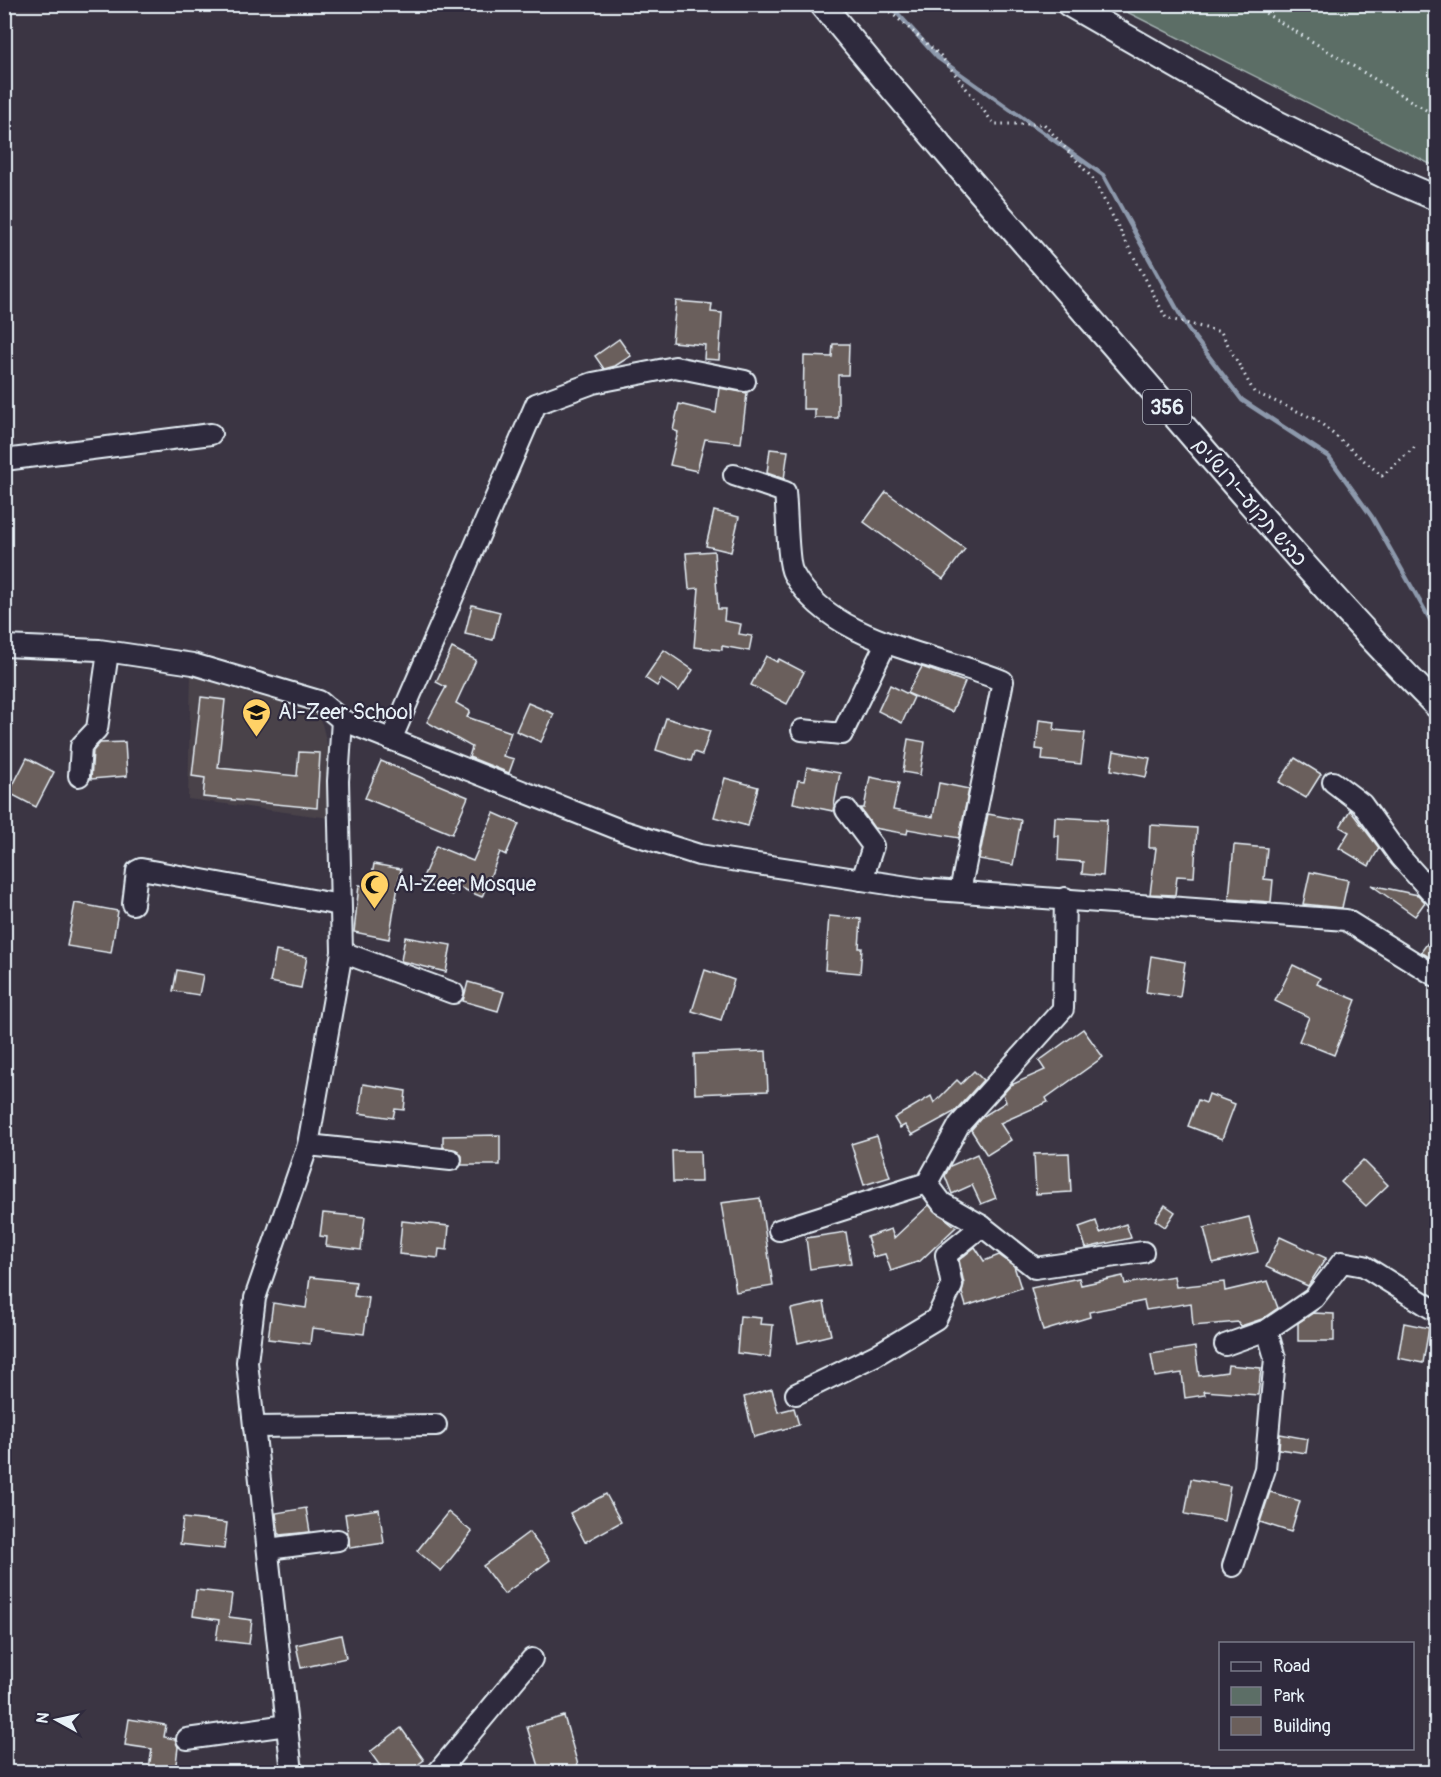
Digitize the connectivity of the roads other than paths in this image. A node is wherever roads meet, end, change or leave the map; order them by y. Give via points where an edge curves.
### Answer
1 (806, 4) edge
2 (822, 4) edge
3 (1069, 4) edge
4 (903, 104) junction
5 (1437, 198) edge
6 (744, 381) dead end
7 (211, 434) dead end
8 (4, 460) edge
9 (734, 475) dead end
10 (886, 643) junction
11 (4, 646) edge
12 (108, 652) junction
13 (1437, 705) edge
14 (342, 720) junction
15 (802, 730) dead end
16 (391, 740) junction
17 (79, 776) dead end
18 (1333, 782) dead end
19 (846, 810) dead end
20 (862, 880) junction
21 (960, 891) junction
22 (1437, 897) edge
23 (1065, 898) junction
24 (133, 904) dead end
25 (340, 905) junction
26 (342, 951) junction
27 (1437, 976) edge
28 (453, 993) dead end
29 (308, 1145) junction
30 (451, 1160) dead end
31 (927, 1183) junction
32 (981, 1226) junction
33 (779, 1230) dead end
34 (1143, 1252) dead end
35 (1437, 1311) edge
36 (1267, 1330) junction
37 (1225, 1345) dead end
38 (796, 1394) dead end
39 (436, 1425) dead end
40 (254, 1427) junction
41 (338, 1539) dead end
42 (268, 1549) junction
43 (1233, 1566) dead end
44 (532, 1659) dead end
45 (287, 1725) junction
46 (187, 1739) dead end
47 (292, 1773) edge
48 (438, 1773) edge

1 - 4 main road, כביש תקוע–ירושלים / 356
2 - 4 main road, כביש תקוע–ירושלים / 356
3 - 5 main road via 1273,121
4 - 13 main road, כביש תקוע–ירושלים / 356 via 1306,567
6 - 16 street via 675,367 593,383 536,404
7 - 8 street
9 - 10 street via 785,492 792,572 822,610
10 - 15 street via 842,734
10 - 21 street via 1003,681
11 - 12 street
12 - 14 street via 204,667 319,701
12 - 17 street via 97,729 81,746
14 - 16 street
14 - 25 street via 338,781
16 - 20 street via 623,831 699,855
18 - 22 street via 1362,804 1400,857
19 - 20 street via 873,846
20 - 21 street
21 - 23 street
23 - 27 street via 1346,920
23 - 31 street via 1063,1009 959,1125
24 - 25 street via 137,872 141,869
25 - 26 street
26 - 28 street
26 - 29 street
29 - 30 street
29 - 40 street via 255,1298 247,1362
31 - 32 street via 942,1203
31 - 33 street
32 - 34 street via 1035,1268
32 - 38 street via 946,1255 952,1286 936,1319 876,1355
35 - 36 street via 1364,1266 1342,1262 1314,1298
36 - 37 street
36 - 43 street via 1275,1358 1265,1469
39 - 40 street
40 - 42 street
41 - 42 street
42 - 45 street
44 - 48 street
45 - 46 street
45 - 47 street

